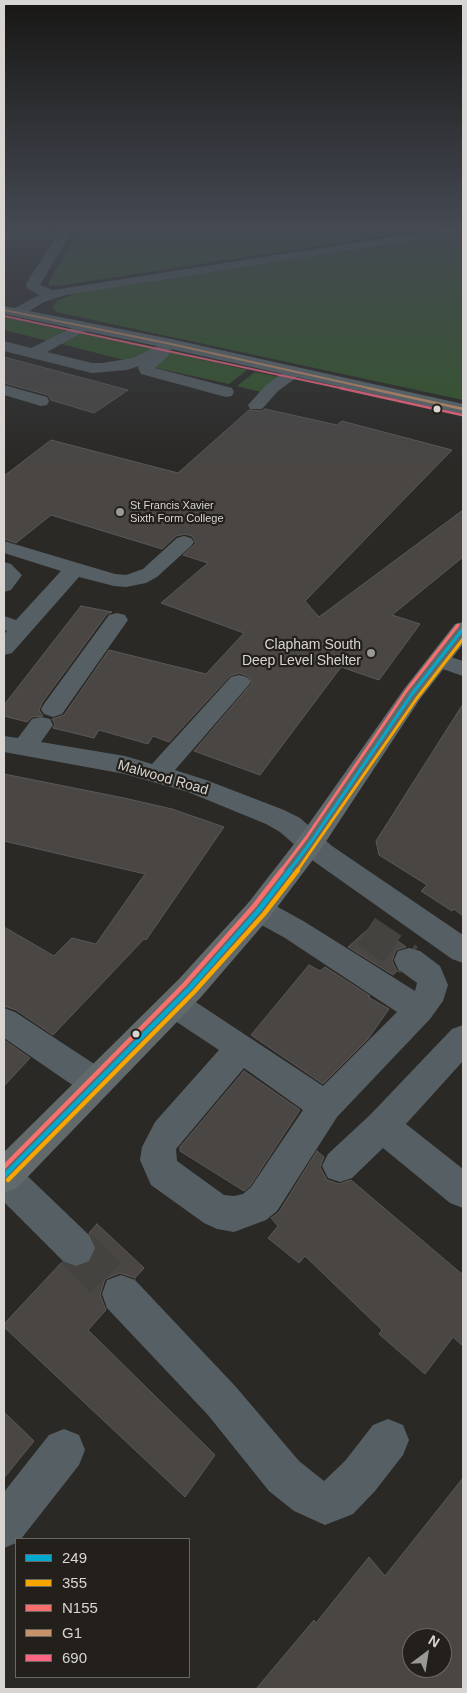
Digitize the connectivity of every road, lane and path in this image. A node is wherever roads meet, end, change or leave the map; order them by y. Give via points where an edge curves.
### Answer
1 (10, 312) edge
2 (82, 327) junction
3 (171, 344) junction
4 (4, 346) edge
5 (33, 353) junction
6 (294, 372) junction
7 (4, 390) edge
8 (226, 392) dead end
9 (41, 401) dead end
10 (256, 405) dead end
11 (463, 409) edge
12 (184, 542) dead end
13 (4, 547) edge
14 (4, 568) edge
15 (74, 569) junction
16 (4, 586) edge
17 (117, 620) dead end
18 (12, 626) edge
19 (463, 629) edge
20 (4, 648) edge
21 (439, 660) junction
22 (463, 669) edge
23 (239, 682) dead end
24 (14, 745) edge
25 (157, 774) junction
26 (311, 842) junction
27 (258, 910) junction
28 (463, 951) edge
29 (409, 960) tunnel mouth
30 (174, 1004) junction
31 (419, 1010) junction
32 (4, 1021) edge
33 (463, 1039) edge
34 (241, 1048) junction
35 (96, 1083) junction
36 (325, 1106) junction
37 (382, 1126) junction
38 (340, 1166) dead end
39 (4, 1177) edge
40 (463, 1191) edge
41 (76, 1248) tunnel mouth
42 (121, 1294) tunnel mouth
43 (388, 1440) dead end
44 (64, 1450) dead end
45 (4, 1526) edge

1 - 2 main road
2 - 3 main road
2 - 5 street
3 - 5 street via 139,361 113,368 92,368
3 - 6 main road
3 - 8 street via 146,368 147,371
4 - 5 street
6 - 10 street
6 - 11 main road
7 - 9 street
12 - 15 street via 139,579 114,580
13 - 15 street
14 - 16 street via 12,575
15 - 18 street
17 - 24 street via 47,717
18 - 20 street
19 - 21 highway
21 - 22 street
21 - 26 highway via 412,694
23 - 25 street
24 - 25 street, Malwood Road
25 - 26 street, Malwood Road via 275,817 290,824
26 - 27 highway
26 - 28 street, Malwood Road via 322,853
27 - 30 highway
27 - 31 street
29 - 31 street via 428,975 433,984 432,992
30 - 34 street
30 - 35 highway
31 - 36 street
32 - 35 street
33 - 37 street
34 - 36 street
34 - 36 street via 167,1133 159,1147 158,1160 164,1173 217,1211 234,1214 253,1208 264,1199
35 - 39 highway
37 - 38 street
37 - 40 street
39 - 41 street
42 - 43 street via 222,1401 284,1476 308,1496 325,1503 338,1499
44 - 45 street

